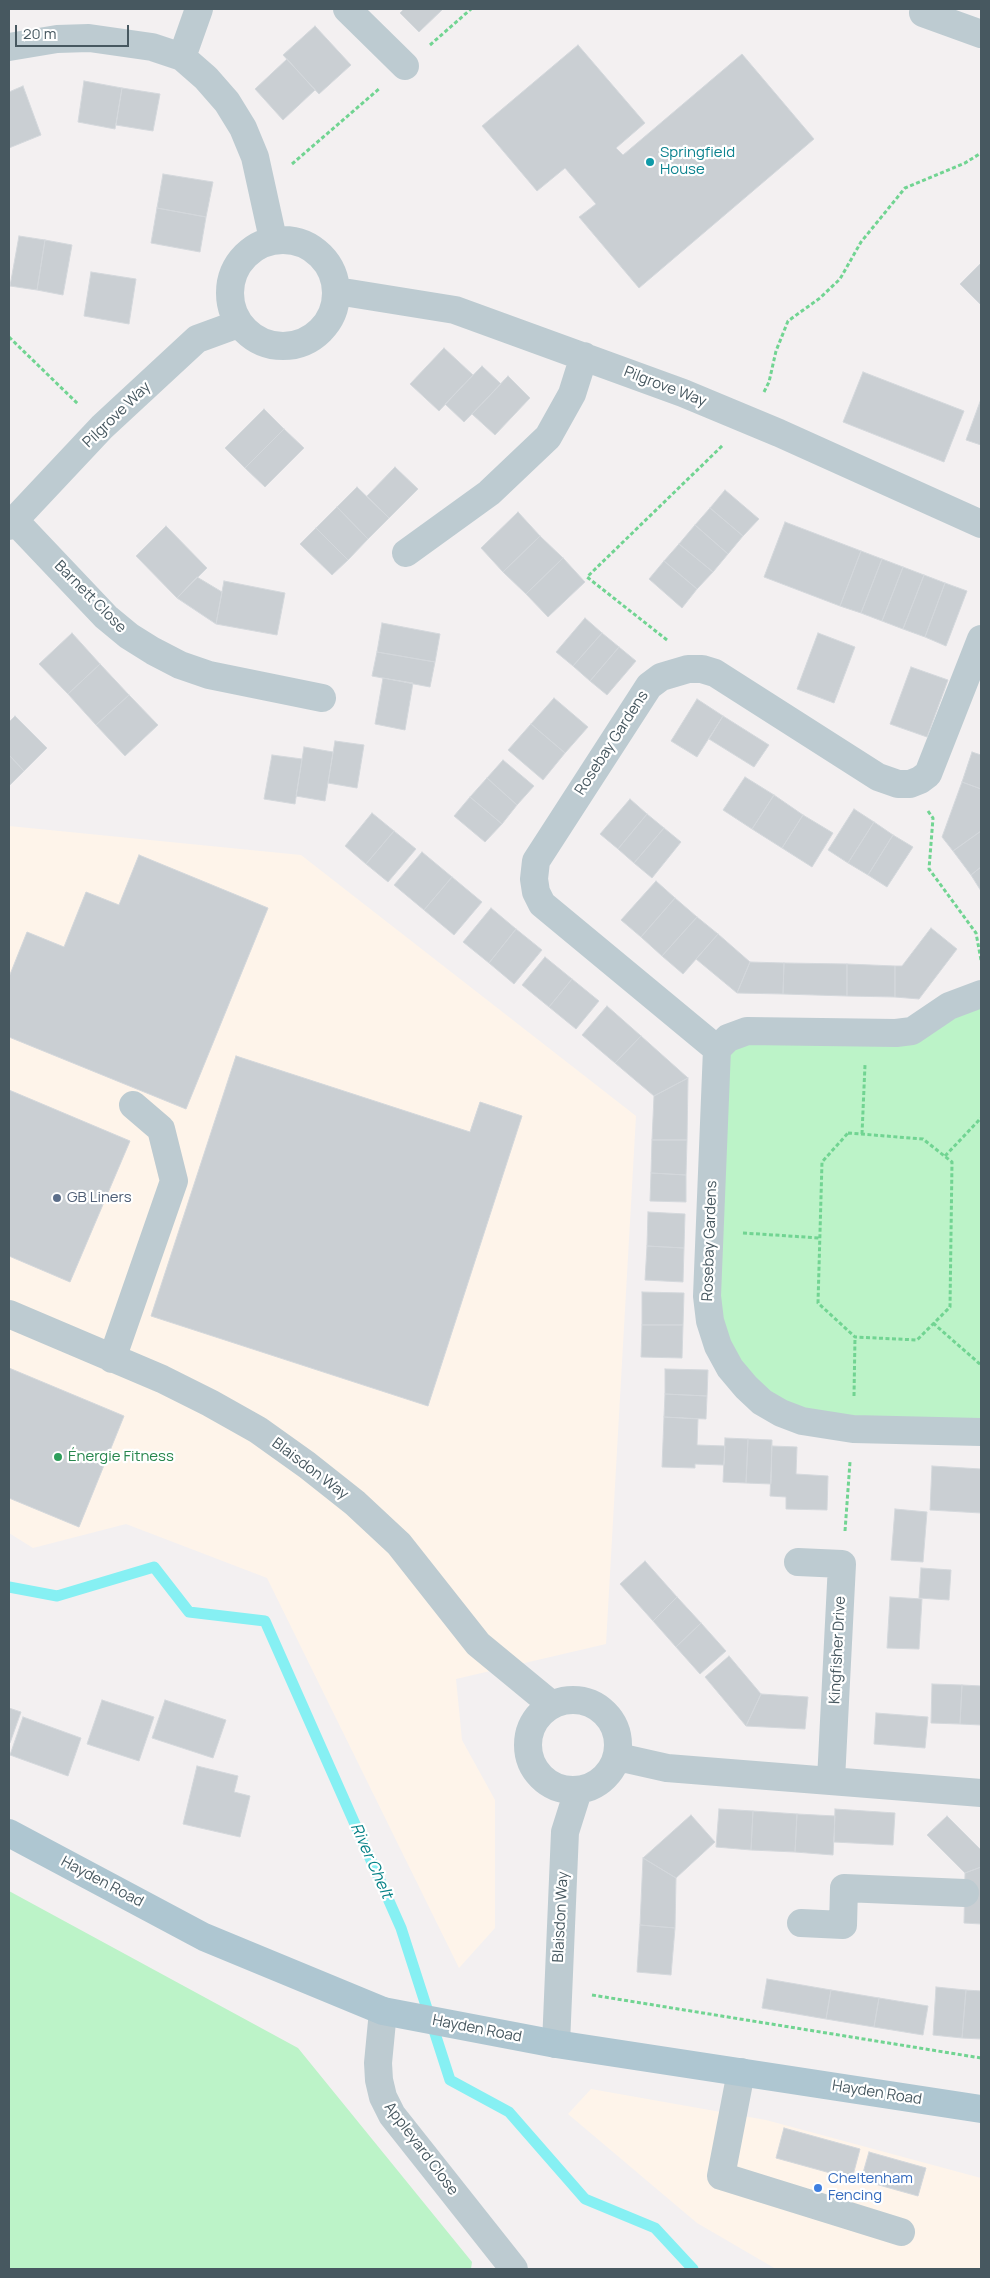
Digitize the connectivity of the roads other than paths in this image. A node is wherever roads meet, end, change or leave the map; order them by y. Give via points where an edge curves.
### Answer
1 (199, 9) edge
2 (347, 9) edge
3 (924, 9) edge
4 (981, 34) edge
5 (9, 48) edge
6 (182, 58) junction
7 (405, 66) road end
8 (273, 239) junction
9 (337, 291) junction
10 (238, 324) junction
11 (584, 356) junction
12 (11, 523) edge
13 (981, 524) edge
14 (406, 553) dead end
15 (981, 639) edge
16 (322, 698) dead end
17 (981, 994) edge
18 (718, 1049) junction
19 (133, 1105) dead end
20 (9, 1314) edge
21 (112, 1359) junction
22 (981, 1432) edge
23 (798, 1562) dead end
24 (552, 1705) junction
25 (618, 1758) junction
26 (831, 1780) junction
27 (578, 1791) junction
28 (981, 1793) edge
29 (9, 1832) edge
30 (965, 1893) dead end
31 (801, 1924) dead end
32 (394, 2013) junction
33 (556, 2044) junction
34 (741, 2072) junction
35 (981, 2108) edge
36 (901, 2232) dead end
37 (514, 2269) edge

1 - 6 street
2 - 7 street
3 - 4 street via 923,13
5 - 6 street via 57,39 89,38 152,47
6 - 8 street via 227,102 243,128 255,158
8 - 9 street via 296,240 317,250 331,268
8 - 10 street via 248,250 232,272 228,298
9 - 10 street via 334,310 324,328 309,340 290,346 270,346 252,338
9 - 11 street, Pilgrove Way via 455,310
10 - 12 street, Pilgrove Way via 197,339 102,427
11 - 13 street, Pilgrove Way via 683,393
11 - 14 street via 572,394 548,437 489,492
12 - 16 street, Barnett Close via 106,617 153,652 209,675
15 - 18 street, Rosebay Gardens via 928,774 910,784 898,784 878,777 715,673 702,669 675,671 661,677 649,686 536,861 535,885 542,904
17 - 18 street via 950,1006 912,1030 896,1034 747,1031 728,1038
18 - 22 street, Rosebay Gardens via 707,1296 710,1321 730,1368 757,1397 781,1413 802,1421 853,1429
19 - 21 street via 162,1128 174,1181
20 - 21 street, Blaisdon Way
21 - 24 street, Blaisdon Way via 210,1403 258,1430 307,1465 399,1544 478,1644
23 - 26 street, Kingfisher Drive via 842,1564
24 - 25 street via 572,1699 592,1704 607,1715 616,1730
24 - 27 street via 533,1722 527,1738 528,1758 538,1776 556,1788
25 - 26 street via 666,1768
25 - 27 street via 602,1781
26 - 28 street
27 - 33 street, Blaisdon Way via 565,1832
29 - 32 main road, Hayden Road via 204,1937
30 - 31 street via 844,1888 843,1925
32 - 33 main road, Hayden Road
32 - 37 street, Appleyard Close via 379,2080 383,2097 392,2115
33 - 34 main road, Hayden Road
34 - 35 main road, Hayden Road
34 - 36 street via 721,2176

